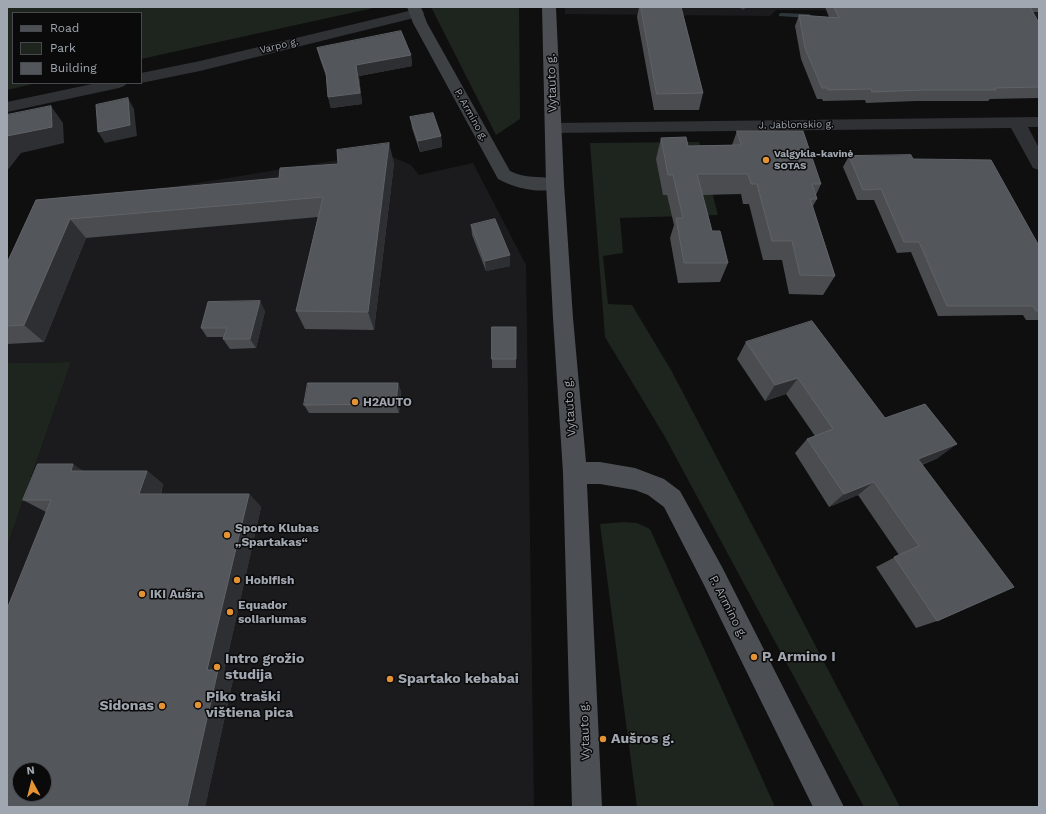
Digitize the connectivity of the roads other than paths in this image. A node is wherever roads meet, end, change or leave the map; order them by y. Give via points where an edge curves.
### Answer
1 (549, 7) edge
2 (416, 10) edge
3 (142, 78) edge
4 (114, 84) edge
5 (7, 107) edge
6 (1039, 122) edge
7 (1017, 123) junction
8 (554, 128) junction
9 (1039, 164) edge
10 (555, 184) junction
11 (575, 473) junction
12 (588, 807) edge
13 (829, 807) edge

1 - 8 main road, Vytauto g.
2 - 3 street, Varpo g. via 200,66
2 - 10 main road, P. Armino g. via 420,23 504,175 521,182
4 - 5 street
6 - 7 street, J. Jablonskio g.
7 - 8 street, J. Jablonskio g.
7 - 9 street
8 - 10 main road, Vytauto g.
10 - 11 main road, Vytauto g.
11 - 12 main road, Vytauto g.
11 - 13 main road, P. Armino g. via 600,473 635,479 656,487 672,499

